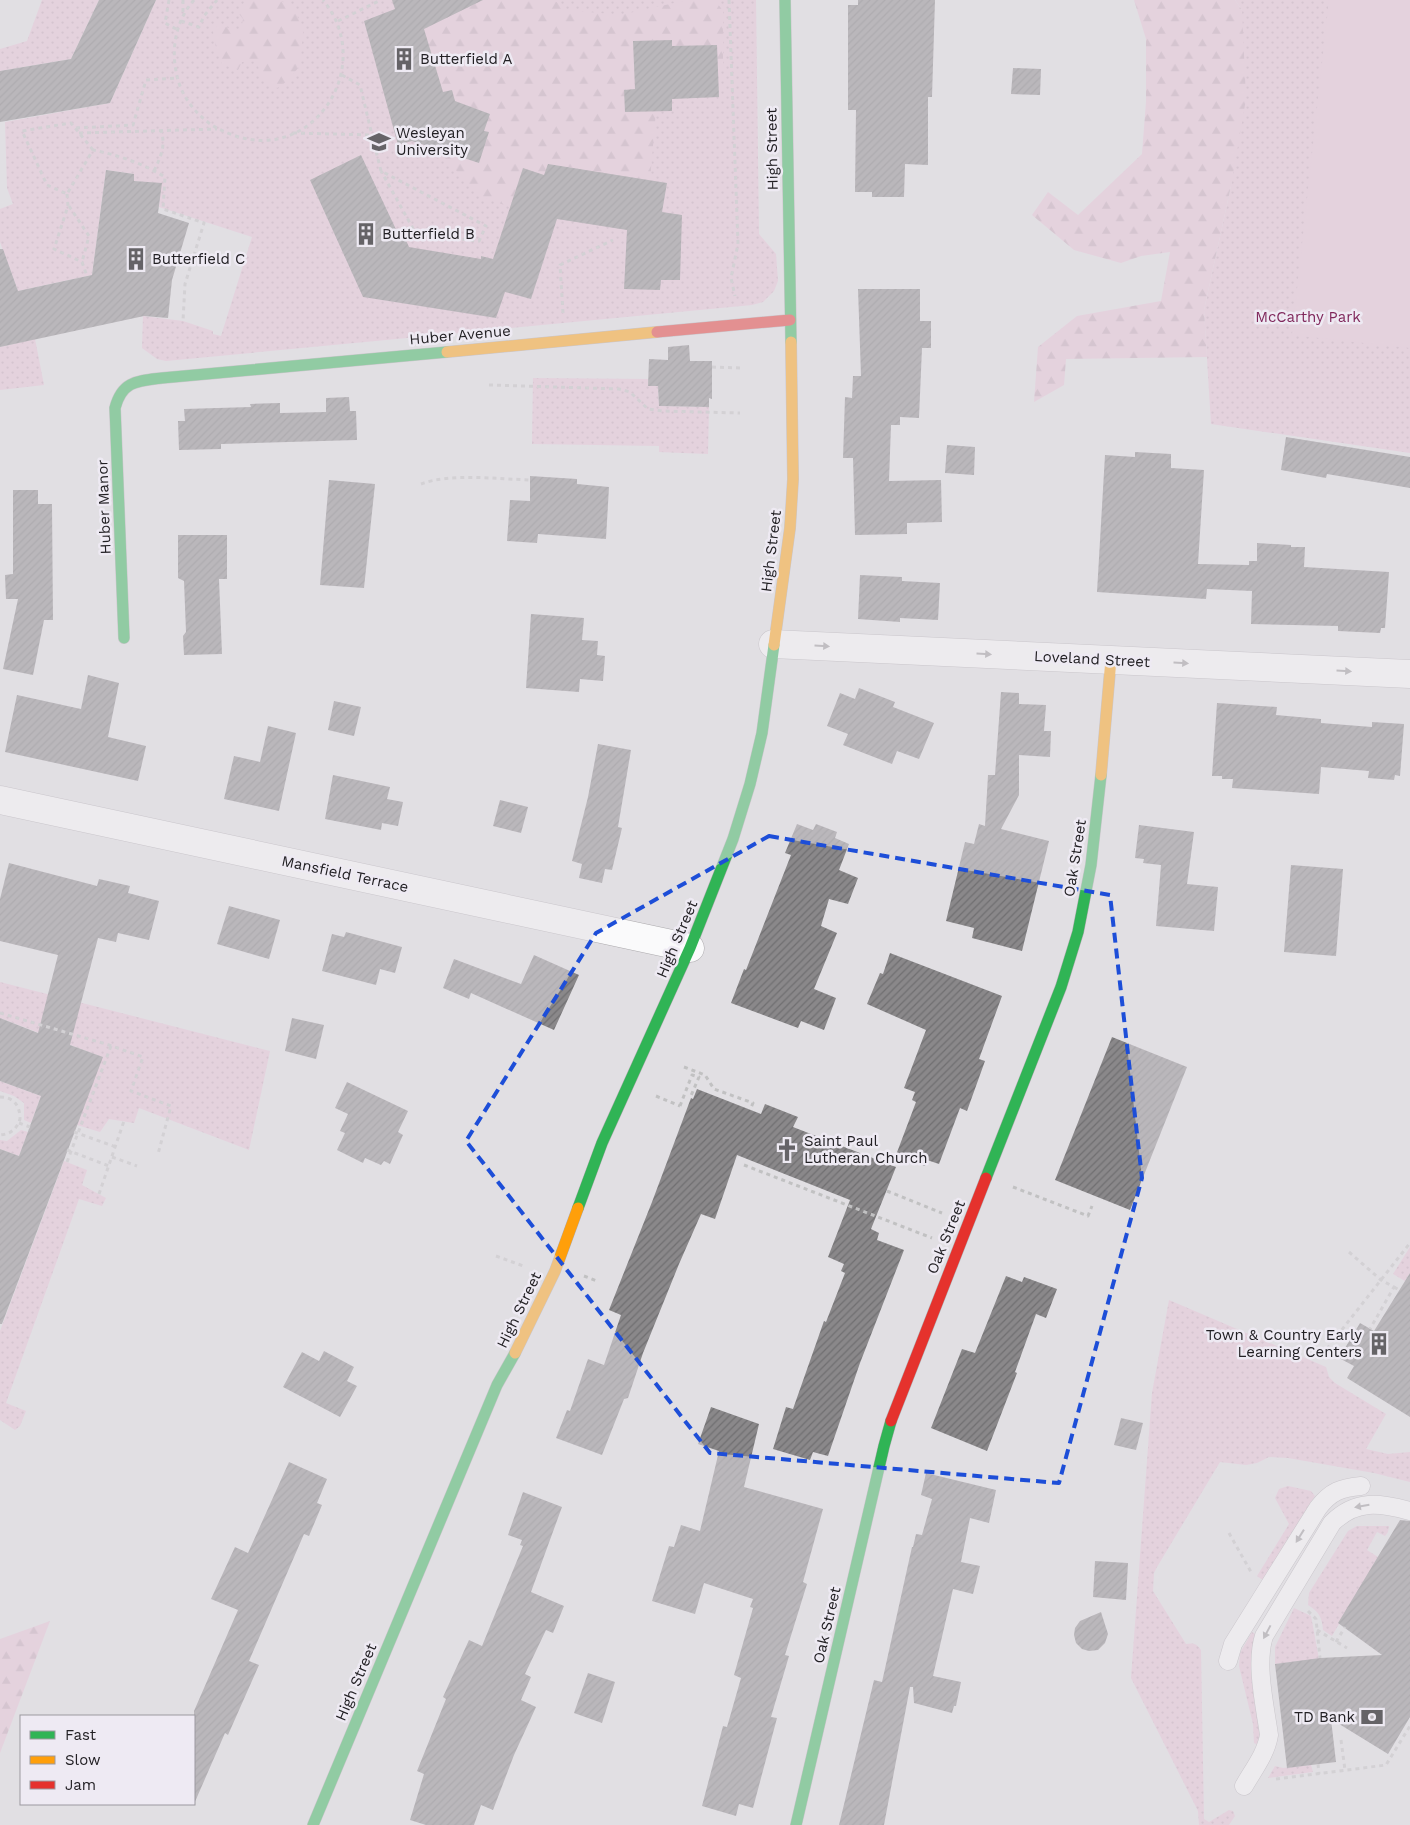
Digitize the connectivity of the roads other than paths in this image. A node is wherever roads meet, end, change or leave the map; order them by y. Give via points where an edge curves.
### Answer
1 (785, 0) edge
2 (790, 320) junction
3 (133, 382) joint
4 (124, 638) dead end
5 (773, 644) junction
6 (1111, 660) junction
7 (1410, 674) edge
8 (0, 800) edge
9 (690, 948) junction
10 (1361, 1486) dead end
11 (1410, 1511) edge
12 (1228, 1661) dead end
13 (1244, 1786) dead end
14 (313, 1825) edge
15 (796, 1825) edge

1 - 2 street, High Street
2 - 3 street, Huber Avenue
2 - 5 street, High Street via 790,528
3 - 4 street, Huber Manor via 117,396 115,408
5 -> 6 street, Loveland Street
5 - 9 street, High Street via 762,733 750,784 733,838
6 -> 7 street, Loveland Street
6 - 15 street, Oak Street via 1096,825 1077,934 1061,987 895,1408
8 - 9 street, Mansfield Terrace
9 - 14 street, High Street via 602,1143 555,1271 497,1385
10 -> 12 lane via 1338,1490 1324,1500 1232,1644
11 -> 13 lane via 1384,1505 1360,1505 1332,1523 1264,1636 1262,1680 1268,1744

